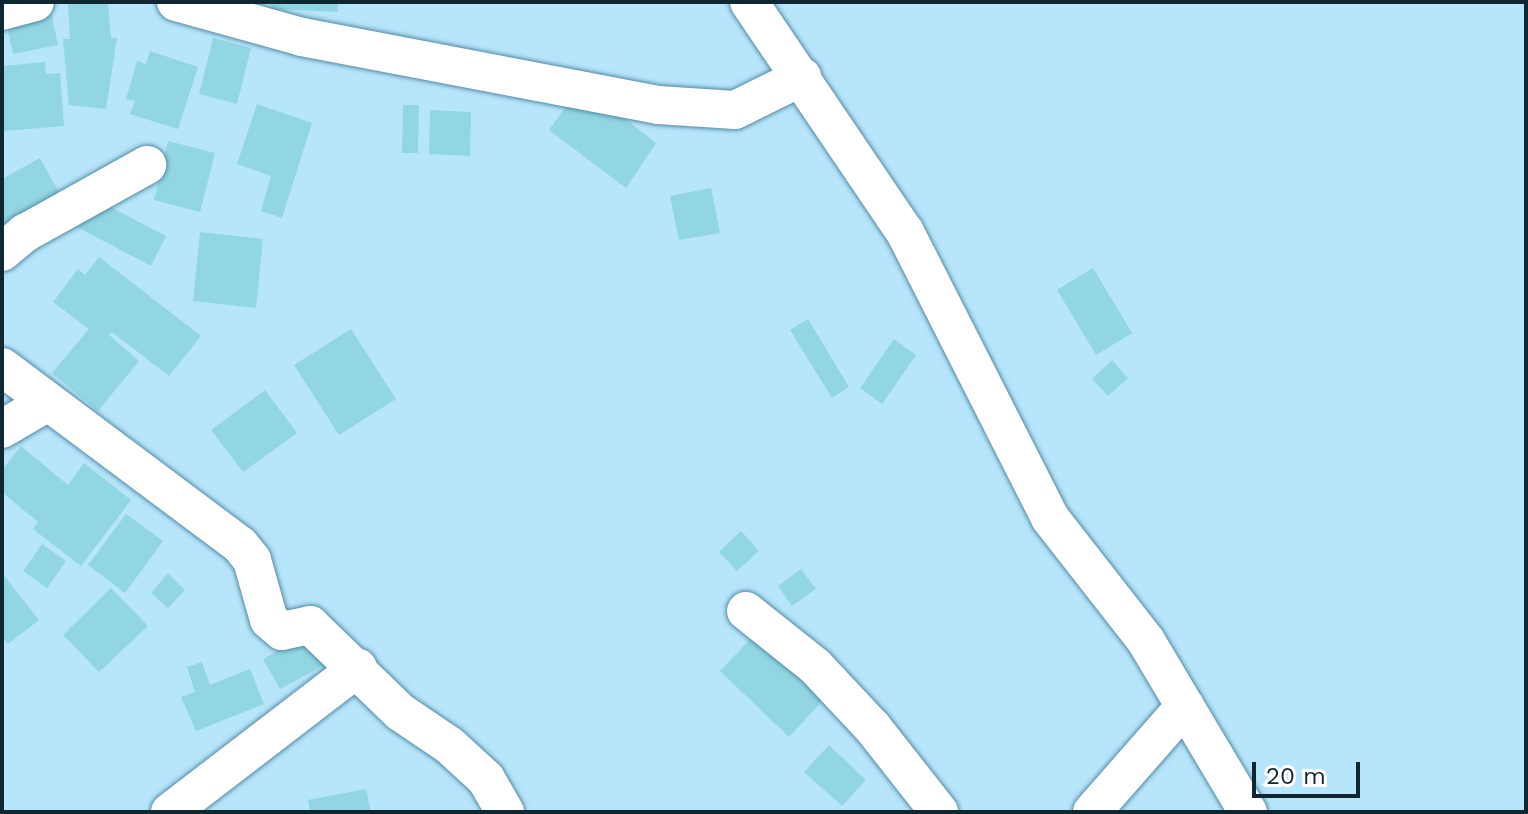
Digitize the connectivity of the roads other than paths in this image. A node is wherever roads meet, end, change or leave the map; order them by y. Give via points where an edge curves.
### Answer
1 (35, 2) edge
2 (176, 2) edge
3 (749, 2) edge
4 (2, 11) edge
5 (802, 77) junction
6 (147, 165) dead end
7 (2, 252) edge
8 (2, 367) edge
9 (46, 403) junction
10 (2, 429) edge
11 (746, 611) dead end
12 (358, 668) junction
13 (1185, 706) junction
14 (170, 812) edge
15 (505, 812) edge
16 (939, 812) edge
17 (1092, 812) edge
18 (1248, 812) edge

1 - 4 street
2 - 5 street via 302,37 658,105 735,110
3 - 5 street
5 - 13 street via 905,232 1050,518 1146,641
6 - 7 street via 25,233
8 - 9 street
9 - 10 street
9 - 12 street via 240,545 252,560 263,608 282,631 310,625
11 - 16 street via 815,666 873,728
12 - 14 street
12 - 15 street via 400,712 449,745 486,779
13 - 17 street
13 - 18 street

